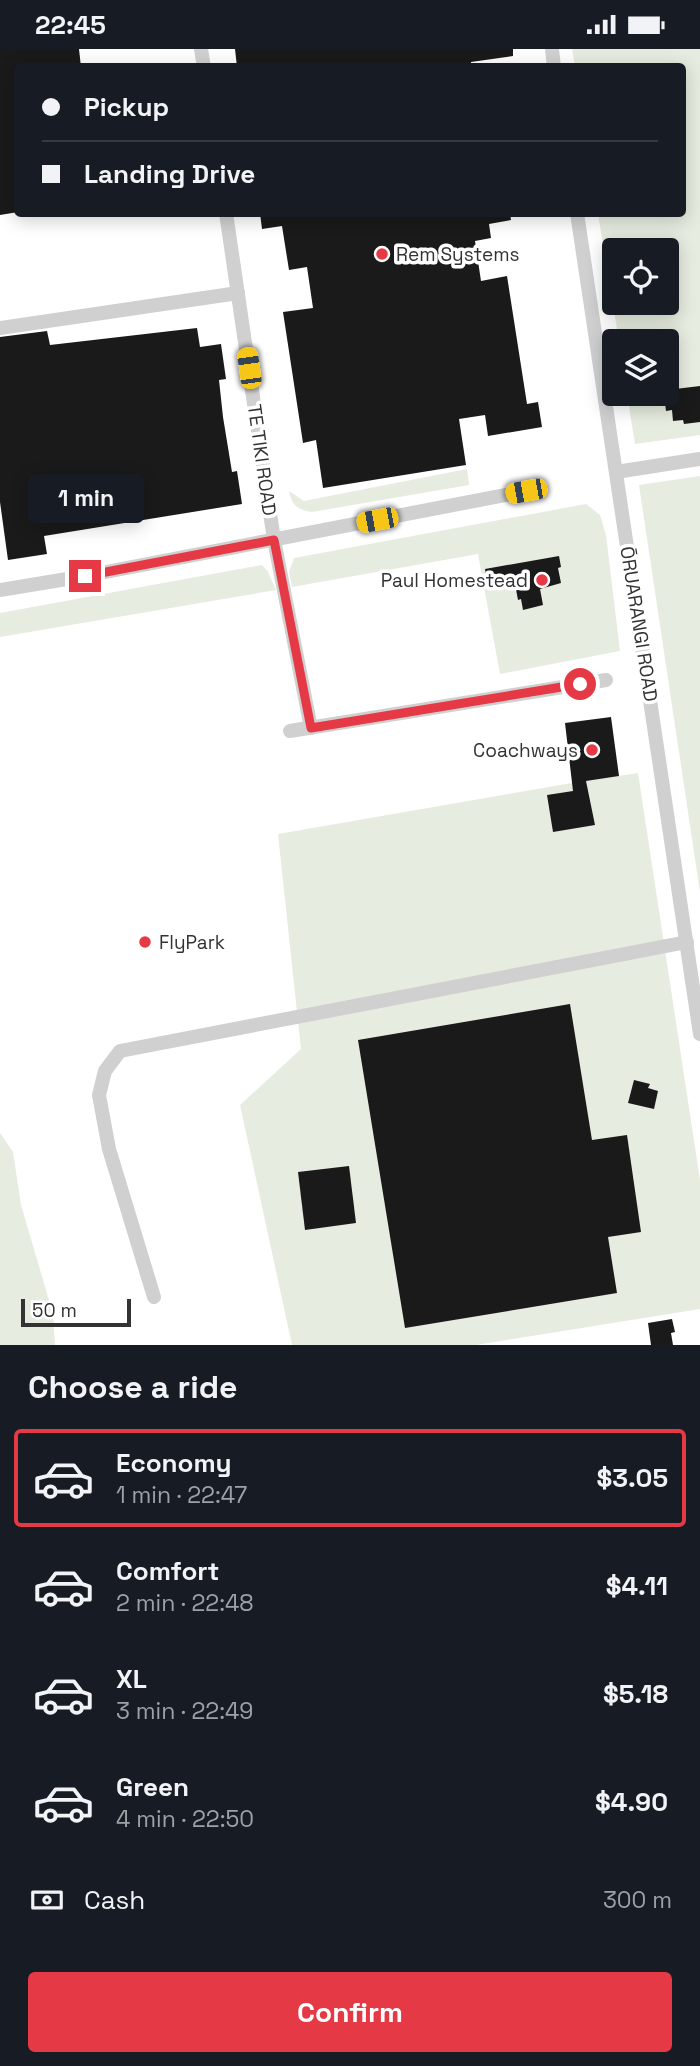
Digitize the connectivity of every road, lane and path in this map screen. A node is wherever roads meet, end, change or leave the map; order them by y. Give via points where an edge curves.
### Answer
1 (227, 217) edge
2 (578, 217) edge
3 (238, 293) junction
4 (0, 328) edge
5 (700, 459) edge
6 (615, 472) junction
7 (526, 491) dead end
8 (274, 540) junction
9 (0, 590) edge
10 (606, 680) dead end
11 (311, 728) junction
12 (290, 731) dead end
13 (687, 942) junction
14 (700, 1034) edge
15 (154, 1297) dead end

1 - 3 street, TE TIKI ROAD
2 - 6 street, ŌRUARANGI ROAD
3 - 4 street
3 - 8 street, TE TIKI ROAD
5 - 6 street
6 - 13 street, ŌRUARANGI ROAD
7 - 8 street
8 - 9 street
8 - 11 street, TE TIKI ROAD
10 - 11 street
11 - 12 street
13 - 14 street, ŌRUARANGI ROAD
13 - 15 street via 120,1051 105,1070 99,1095 109,1149

